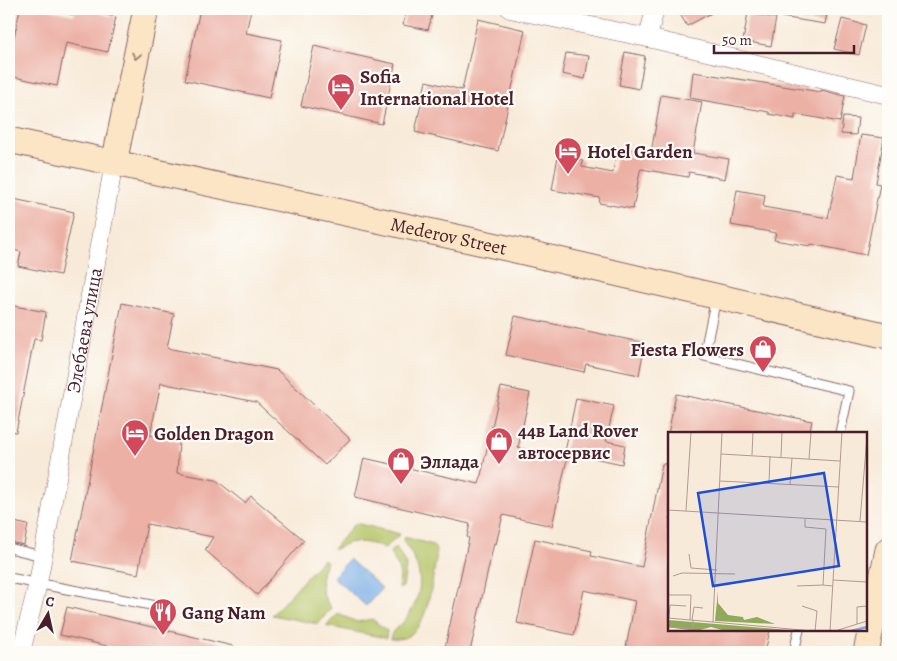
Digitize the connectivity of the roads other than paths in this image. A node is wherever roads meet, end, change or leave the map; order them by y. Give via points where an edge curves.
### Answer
1 (146, 9) edge
2 (510, 9) edge
3 (655, 9) edge
4 (648, 38) junction
5 (888, 95) edge
6 (9, 140) edge
7 (114, 163) junction
8 (716, 296) junction
9 (888, 336) edge
10 (840, 432) edge
11 (9, 548) edge
12 (888, 550) edge
13 (42, 556) junction
14 (9, 578) edge
15 (38, 583) junction
16 (167, 608) dead end
17 (799, 631) edge
18 (21, 652) edge
19 (794, 652) edge
20 (866, 652) edge

1 -> 7 main road, Элебаева улица
2 - 4 street
3 - 4 street
4 - 5 street
6 - 7 main road, Mederov Street
7 - 8 main road, Mederov Street
7 - 13 street, Элебаева улица
8 - 9 main road, Mederov Street
8 - 10 lane via 704,356 849,391
11 - 13 lane
12 - 20 main road via 878,580
13 - 15 street, Элебаева улица
14 - 15 lane
15 - 16 lane
15 - 18 street, Элебаева улица
17 - 19 lane

